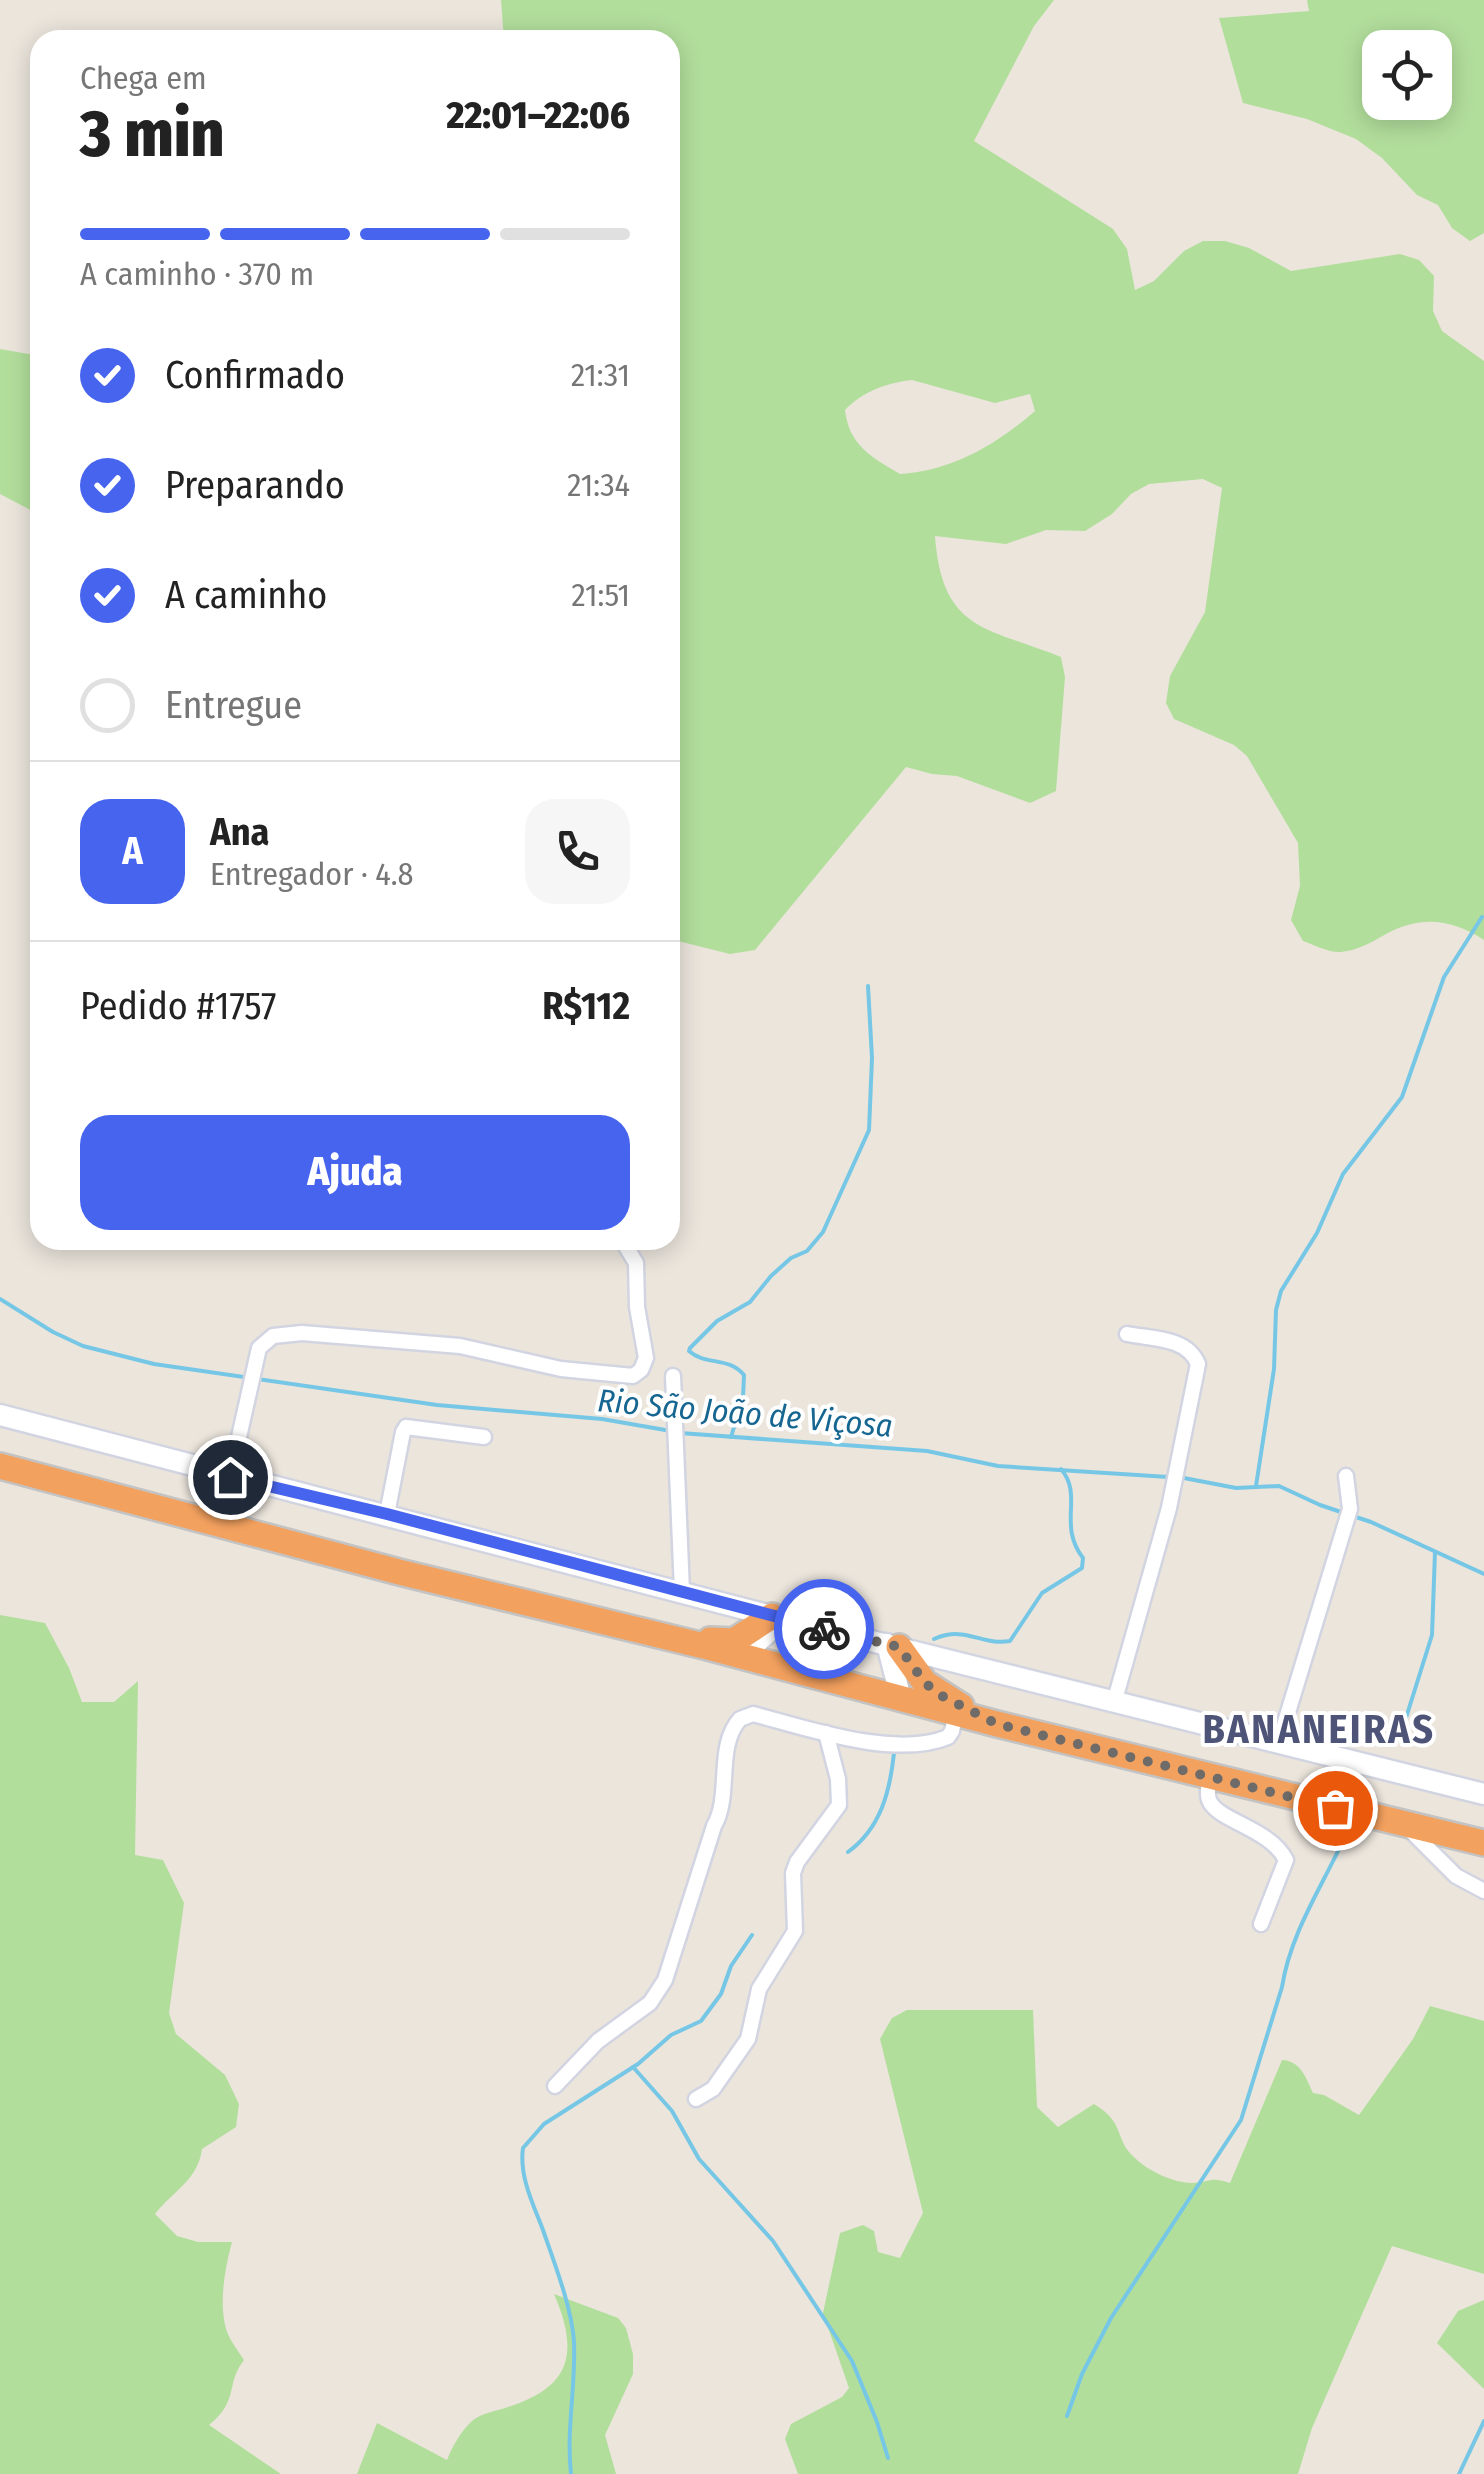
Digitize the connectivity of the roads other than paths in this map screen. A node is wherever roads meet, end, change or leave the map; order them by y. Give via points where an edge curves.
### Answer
1 (628, 1250) edge
2 (1126, 1334) dead end
3 (673, 1376) dead end
4 (0, 1416) edge
5 (484, 1438) dead end
6 (0, 1466) edge
7 (1346, 1476) dead end
8 (230, 1477) junction
9 (387, 1514) junction
10 (682, 1591) junction
11 (778, 1617) junction
12 (654, 1634) junction
13 (893, 1646) junction
14 (742, 1656) junction
15 (902, 1699) junction
16 (1114, 1702) junction
17 (956, 1713) junction
18 (997, 1724) junction
19 (826, 1733) junction
20 (1279, 1742) junction
21 (1210, 1776) junction
22 (1484, 1794) edge
23 (1405, 1824) junction
24 (1484, 1843) edge
25 (1484, 1891) edge
26 (1260, 1924) dead end
27 (555, 2086) dead end
28 (696, 2099) dead end

1 - 8 street via 636,1263 646,1358 638,1374 560,1368 460,1346 285,1333 259,1348
2 - 16 street via 1183,1344 1198,1364 1152,1575
3 - 10 street
4 - 8 street
5 - 9 street via 406,1427
6 - 12 highway
7 - 20 street via 1348,1516
8 - 9 street
9 - 10 street
10 - 11 street
11 - 12 highway via 734,1641
11 - 13 street
11 - 14 street
12 - 14 highway
13 - 15 street
13 - 16 street
13 - 18 highway via 942,1696
14 - 15 highway
15 - 17 highway
16 - 20 street
17 - 18 highway
17 - 19 street via 952,1731 938,1741 864,1742
18 - 21 highway
19 - 27 street via 753,1714 735,1724 722,1813 665,1980 650,2003 598,2041
19 - 28 street via 839,1805 793,1873 795,1932 759,1989 748,2040 713,2089
20 - 22 street
21 - 23 highway
21 - 26 street via 1214,1809 1263,1834 1286,1860
23 - 24 highway
23 - 25 street via 1456,1876

